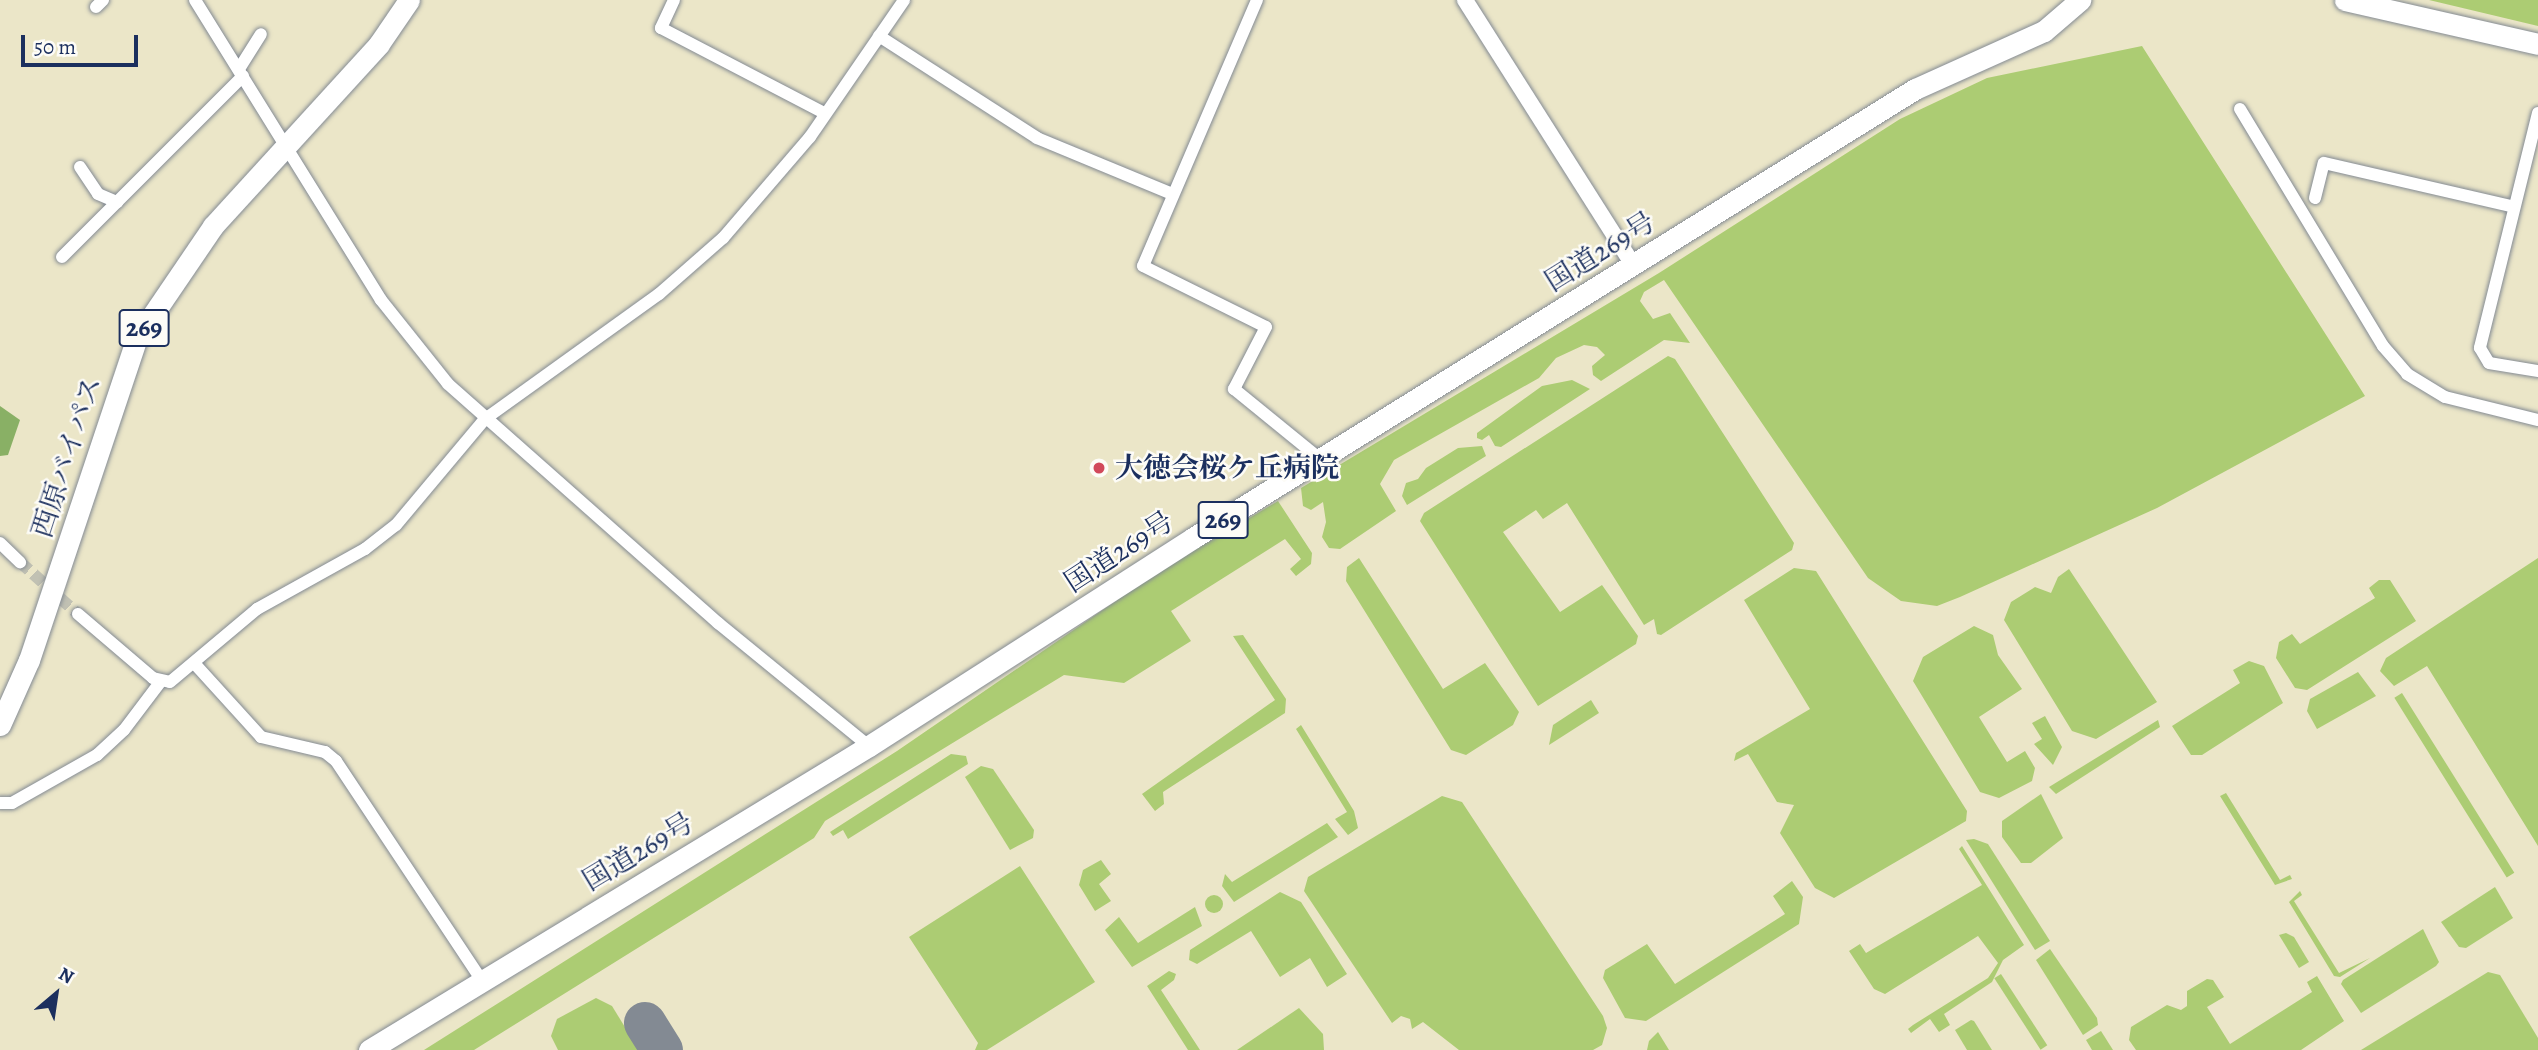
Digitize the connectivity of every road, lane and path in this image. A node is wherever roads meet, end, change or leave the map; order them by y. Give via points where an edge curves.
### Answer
1 (195, 0) edge
2 (409, 0) edge
3 (674, 0) edge
4 (904, 0) edge
5 (1256, 0) edge
6 (1465, 0) edge
7 (2080, 0) edge
8 (2345, 0) edge
9 (261, 34) dead end
10 (879, 36) junction
11 (2538, 44) edge
12 (241, 73) junction
13 (2240, 109) dead end
14 (824, 113) junction
15 (2538, 113) edge
16 (288, 146) junction
17 (80, 167) dead end
18 (1172, 194) junction
19 (2315, 198) dead end
20 (117, 202) junction
21 (2514, 207) junction
22 (62, 257) dead end
23 (1633, 265) junction
24 (2538, 371) edge
25 (485, 419) junction
26 (2538, 420) edge
27 (1320, 459) junction
28 (0, 544) edge
29 (20, 562) tunnel mouth
30 (78, 614) tunnel mouth
31 (194, 663) junction
32 (161, 681) junction
33 (0, 724) edge
34 (869, 746) junction
35 (0, 803) edge
36 (481, 979) junction
37 (369, 1050) edge

1 - 12 street
2 - 16 highway, 西原バイパス / 269 via 379,44
3 - 14 street via 661,28
4 - 10 street
5 - 18 street
6 - 23 street
7 - 23 highway, 国道269号 / 269 via 2044,31 1915,89
8 - 11 highway
9 - 12 street
10 - 14 street
10 - 18 street via 1037,138
12 - 16 street
12 - 20 street
13 - 26 street via 2384,346 2407,374 2445,397
14 - 25 street via 769,188 723,238 659,295
15 - 21 street
16 - 25 street via 381,300 448,384
16 - 33 highway, 西原バイパス / 269 via 213,226 137,338 29,660
17 - 20 street via 98,194
18 - 27 street via 1143,266 1266,327 1234,389
19 - 21 street via 2324,163
20 - 22 street
21 - 24 street via 2480,348 2489,363
23 - 27 highway, 国道269号 / 269
25 - 31 street via 396,525 365,549 257,609
25 - 34 street
27 - 34 highway, 国道269号 / 269
28 - 29 street
30 - 32 street via 118,652
31 - 32 street via 181,676
31 - 36 street via 261,737 325,752 336,761
32 - 35 street via 124,730 97,755 12,803
34 - 36 highway, 国道269号 / 269
36 - 37 highway, 国道269号 / 269

